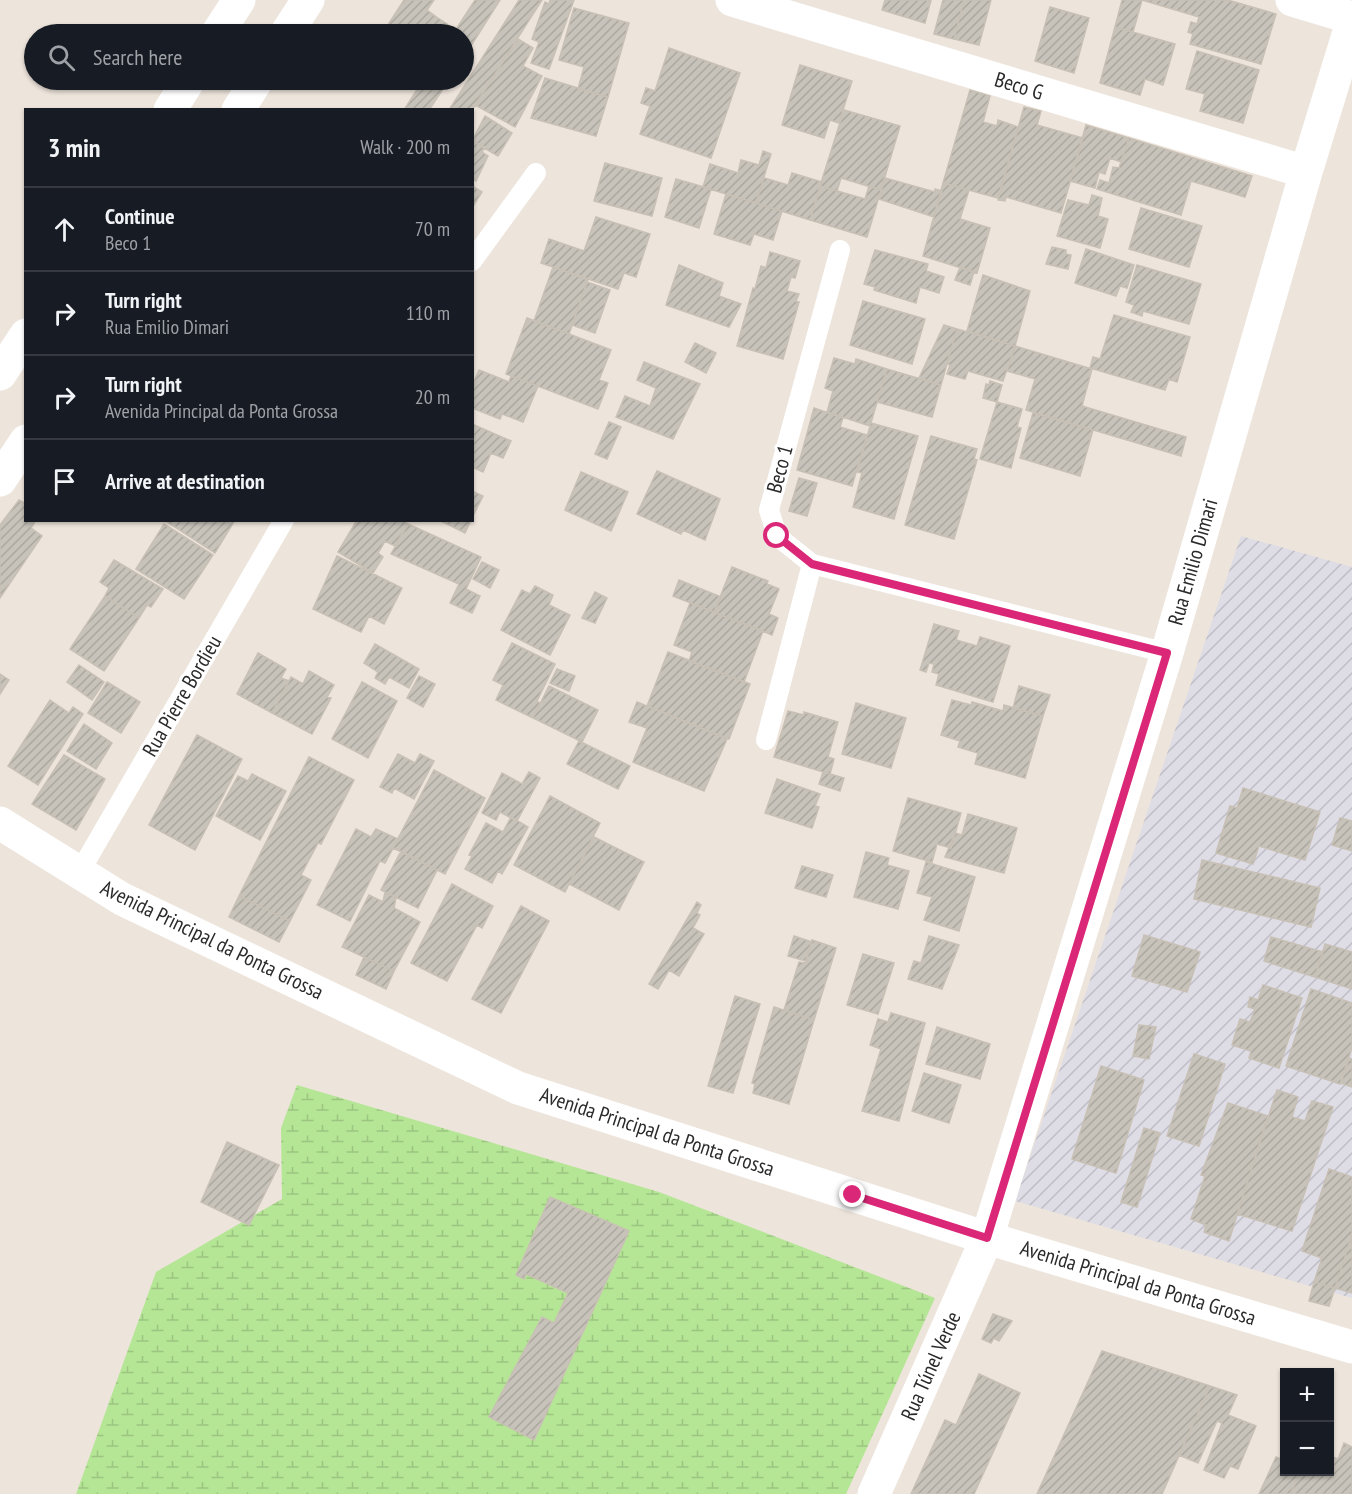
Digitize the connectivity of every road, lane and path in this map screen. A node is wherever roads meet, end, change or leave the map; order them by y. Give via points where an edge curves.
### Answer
1 (239, 0) edge
2 (308, 0) edge
3 (732, 0) edge
4 (1292, 0) edge
5 (1352, 20) edge
6 (223, 24) edge
7 (292, 24) edge
8 (183, 90) edge
9 (251, 90) edge
10 (171, 108) edge
11 (239, 108) edge
12 (1306, 172) junction
13 (536, 173) dead end
14 (840, 250) dead end
15 (474, 258) edge
16 (24, 338) edge
17 (0, 374) edge
18 (24, 444) edge
19 (0, 480) edge
20 (283, 522) edge
21 (812, 564) junction
22 (1167, 653) junction
23 (766, 740) dead end
24 (0, 823) edge
25 (79, 873) junction
26 (987, 1238) junction
27 (1352, 1347) edge
28 (874, 1494) edge

1 - 6 street
2 - 7 street
3 - 12 street, Beco G
4 - 5 street
5 - 12 street, Rua Emilio Dimari
8 - 10 street
9 - 11 street
12 - 22 street, Rua Emilio Dimari
13 - 15 lane
14 - 21 lane, Beco 1 via 769,510 777,536
16 - 17 street
18 - 19 street
20 - 25 lane, Rua Pierre Bordieu
21 - 22 lane, Beco 1
21 - 23 lane
22 - 26 street, Rua Emilio Dimari
24 - 25 street, Avenida Principal da Ponta Grossa
25 - 26 street, Avenida Principal da Ponta Grossa via 122,899 518,1088
26 - 27 street, Avenida Principal da Ponta Grossa
26 - 28 street, Rua Túnel Verde

